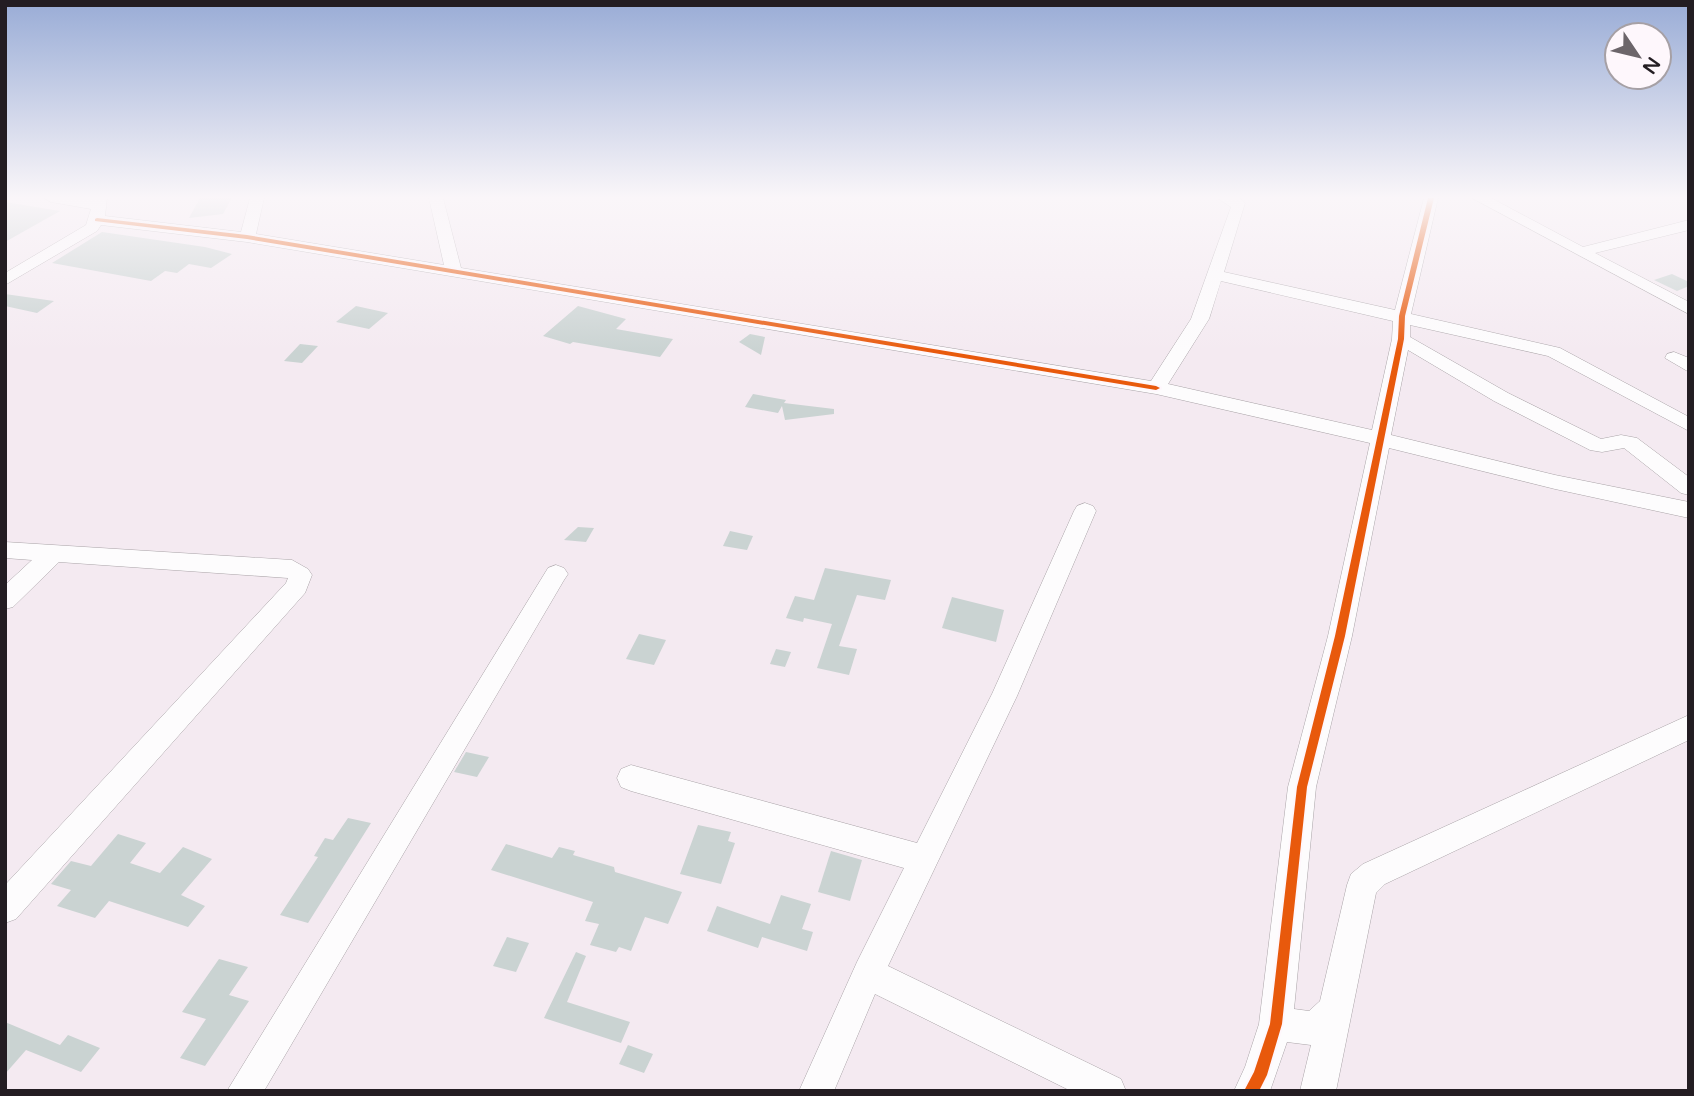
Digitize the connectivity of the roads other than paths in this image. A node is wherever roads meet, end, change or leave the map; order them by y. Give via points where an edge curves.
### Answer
1 (58, 249) edge
2 (323, 249) edge
3 (448, 249) edge
4 (1224, 249) edge
5 (1420, 249) edge
6 (1576, 249) edge
7 (1592, 249) edge
8 (1581, 252) junction
9 (453, 270) junction
10 (1216, 275) junction
11 (5, 280) edge
12 (1689, 309) edge
13 (1402, 328) junction
14 (1156, 388) junction
15 (1689, 425) edge
16 (1380, 438) junction
17 (1689, 488) edge
18 (1689, 510) edge
19 (1085, 512) dead end
20 (5, 550) edge
21 (55, 552) junction
22 (556, 574) dead end
23 (5, 600) edge
24 (1689, 727) edge
25 (631, 778) dead end
26 (924, 859) junction
27 (5, 908) edge
28 (868, 973) junction
29 (1335, 1012) junction
30 (1276, 1024) junction
31 (243, 1091) edge
32 (816, 1091) edge
33 (1109, 1091) edge
34 (1251, 1091) edge
35 (1318, 1091) edge

1 - 11 street
2 - 9 street
3 - 9 street
4 - 10 street
5 - 13 street
6 - 8 street
7 - 8 street
8 - 12 street
9 - 14 street
10 - 13 street
10 - 14 street via 1200,319
13 - 15 street via 1554,352
13 - 16 street
13 - 17 street via 1501,397 1597,444 1630,443
14 - 16 street
16 - 18 street via 1619,498
16 - 30 street via 1340,636 1302,787
19 - 26 street via 1004,696
20 - 21 street
21 - 23 street
21 - 27 street via 292,569 300,575 297,587
22 - 31 street
24 - 29 street via 1374,874 1362,885
25 - 26 street
26 - 28 street
28 - 32 street
28 - 33 street
29 - 30 street via 1314,1028
29 - 35 street
30 - 34 street

